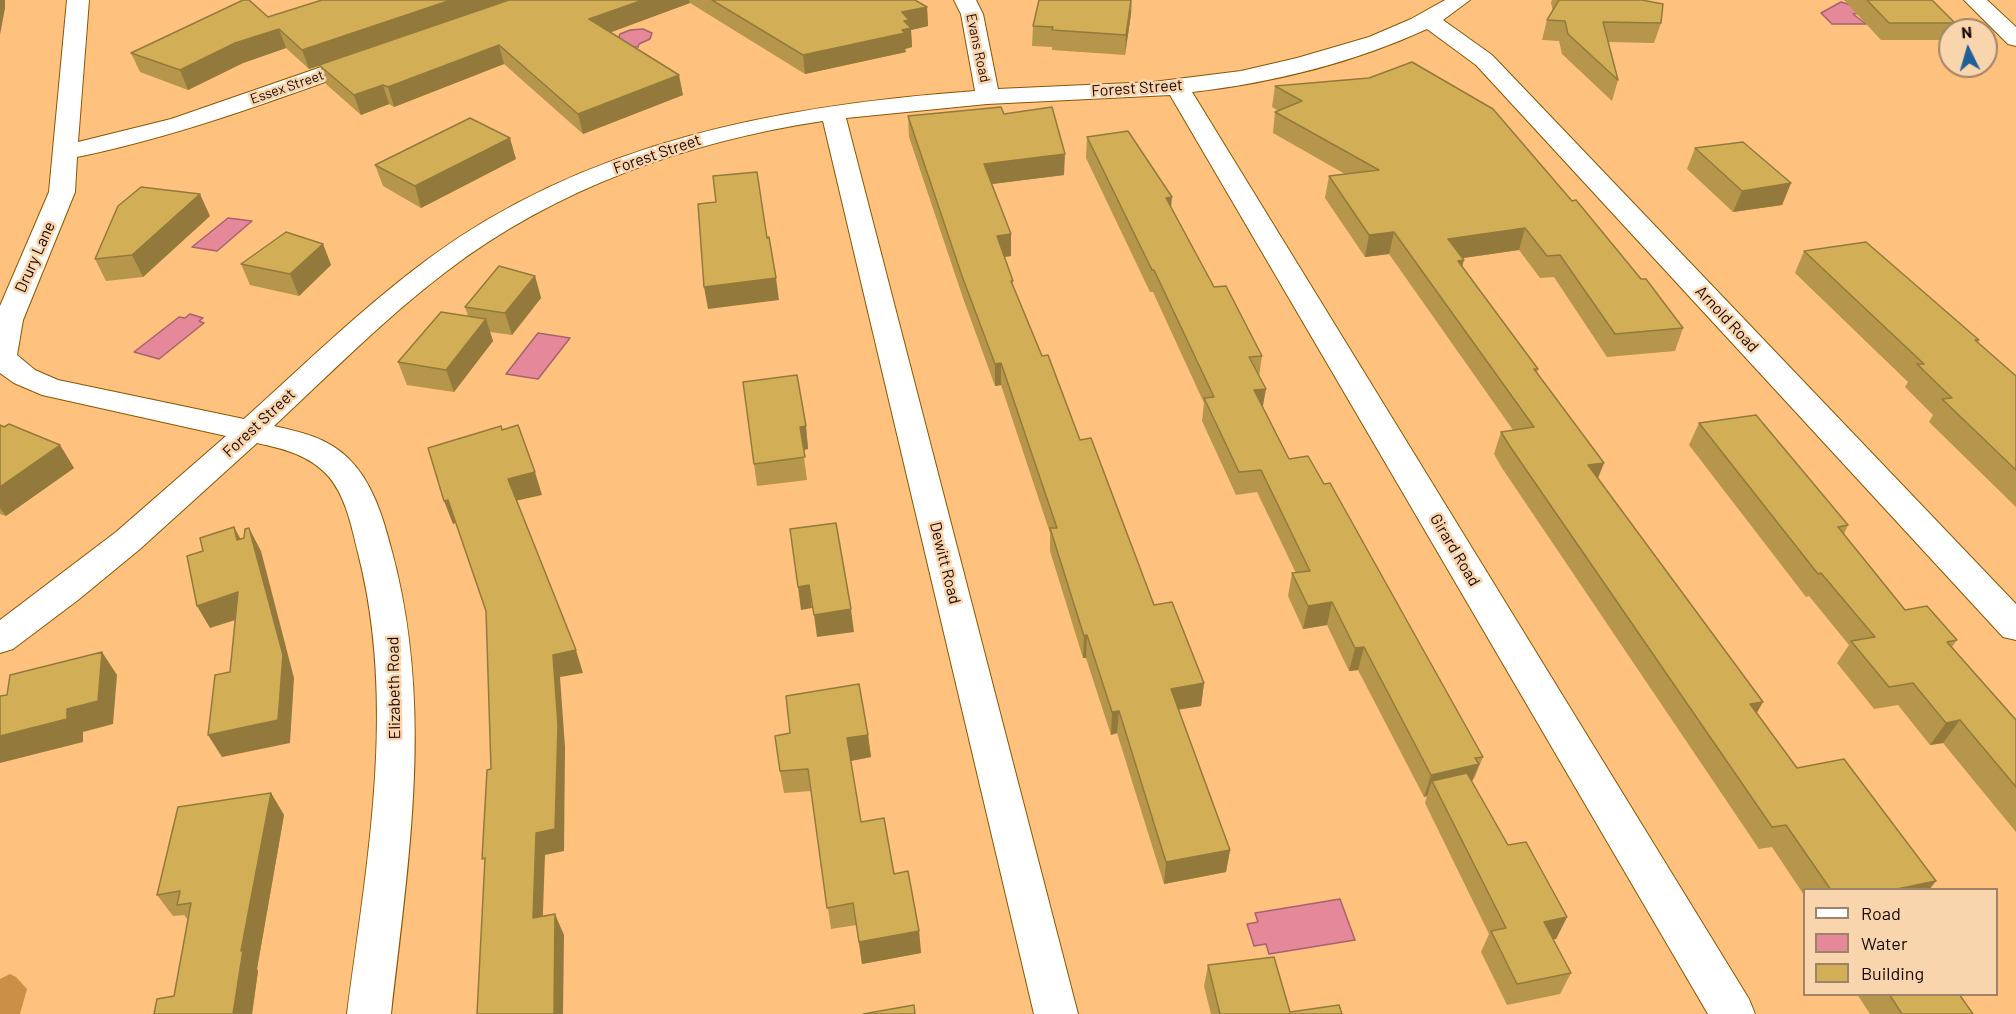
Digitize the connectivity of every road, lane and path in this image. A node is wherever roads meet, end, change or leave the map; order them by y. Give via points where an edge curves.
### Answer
1 (78, 0) edge
2 (965, 0) edge
3 (1459, 0) edge
4 (1975, 0) edge
5 (1429, 20) junction
6 (2016, 39) edge
7 (385, 53) edge
8 (1177, 87) junction
9 (988, 96) junction
10 (833, 112) junction
11 (65, 152) junction
12 (252, 430) junction
13 (2016, 627) edge
14 (0, 639) edge
15 (369, 1014) edge
16 (1056, 1014) edge
17 (1733, 1014) edge

1 - 11 street, Drury Lane
2 - 9 street, Evans Road via 972,14
3 - 5 street, Forest Street
4 - 6 street
5 - 8 street, Forest Street via 1324,58
5 - 13 street, Arnold Road via 1484,60
7 - 11 street, Essex Street via 187,122
8 - 9 street, Forest Street
8 - 17 street, Girard Road
9 - 10 street, Forest Street
10 - 12 street, Forest Street via 776,120 695,140 597,175 498,224 417,281
10 - 16 street, Dewitt Road
11 - 12 street, Drury Lane via 59,203 3,330 1,347 7,362 25,377 53,388
12 - 14 street, Forest Street via 115,552
12 - 15 street, Elizabeth Road via 311,447 343,472 365,518 386,586 397,679 397,725 391,825

